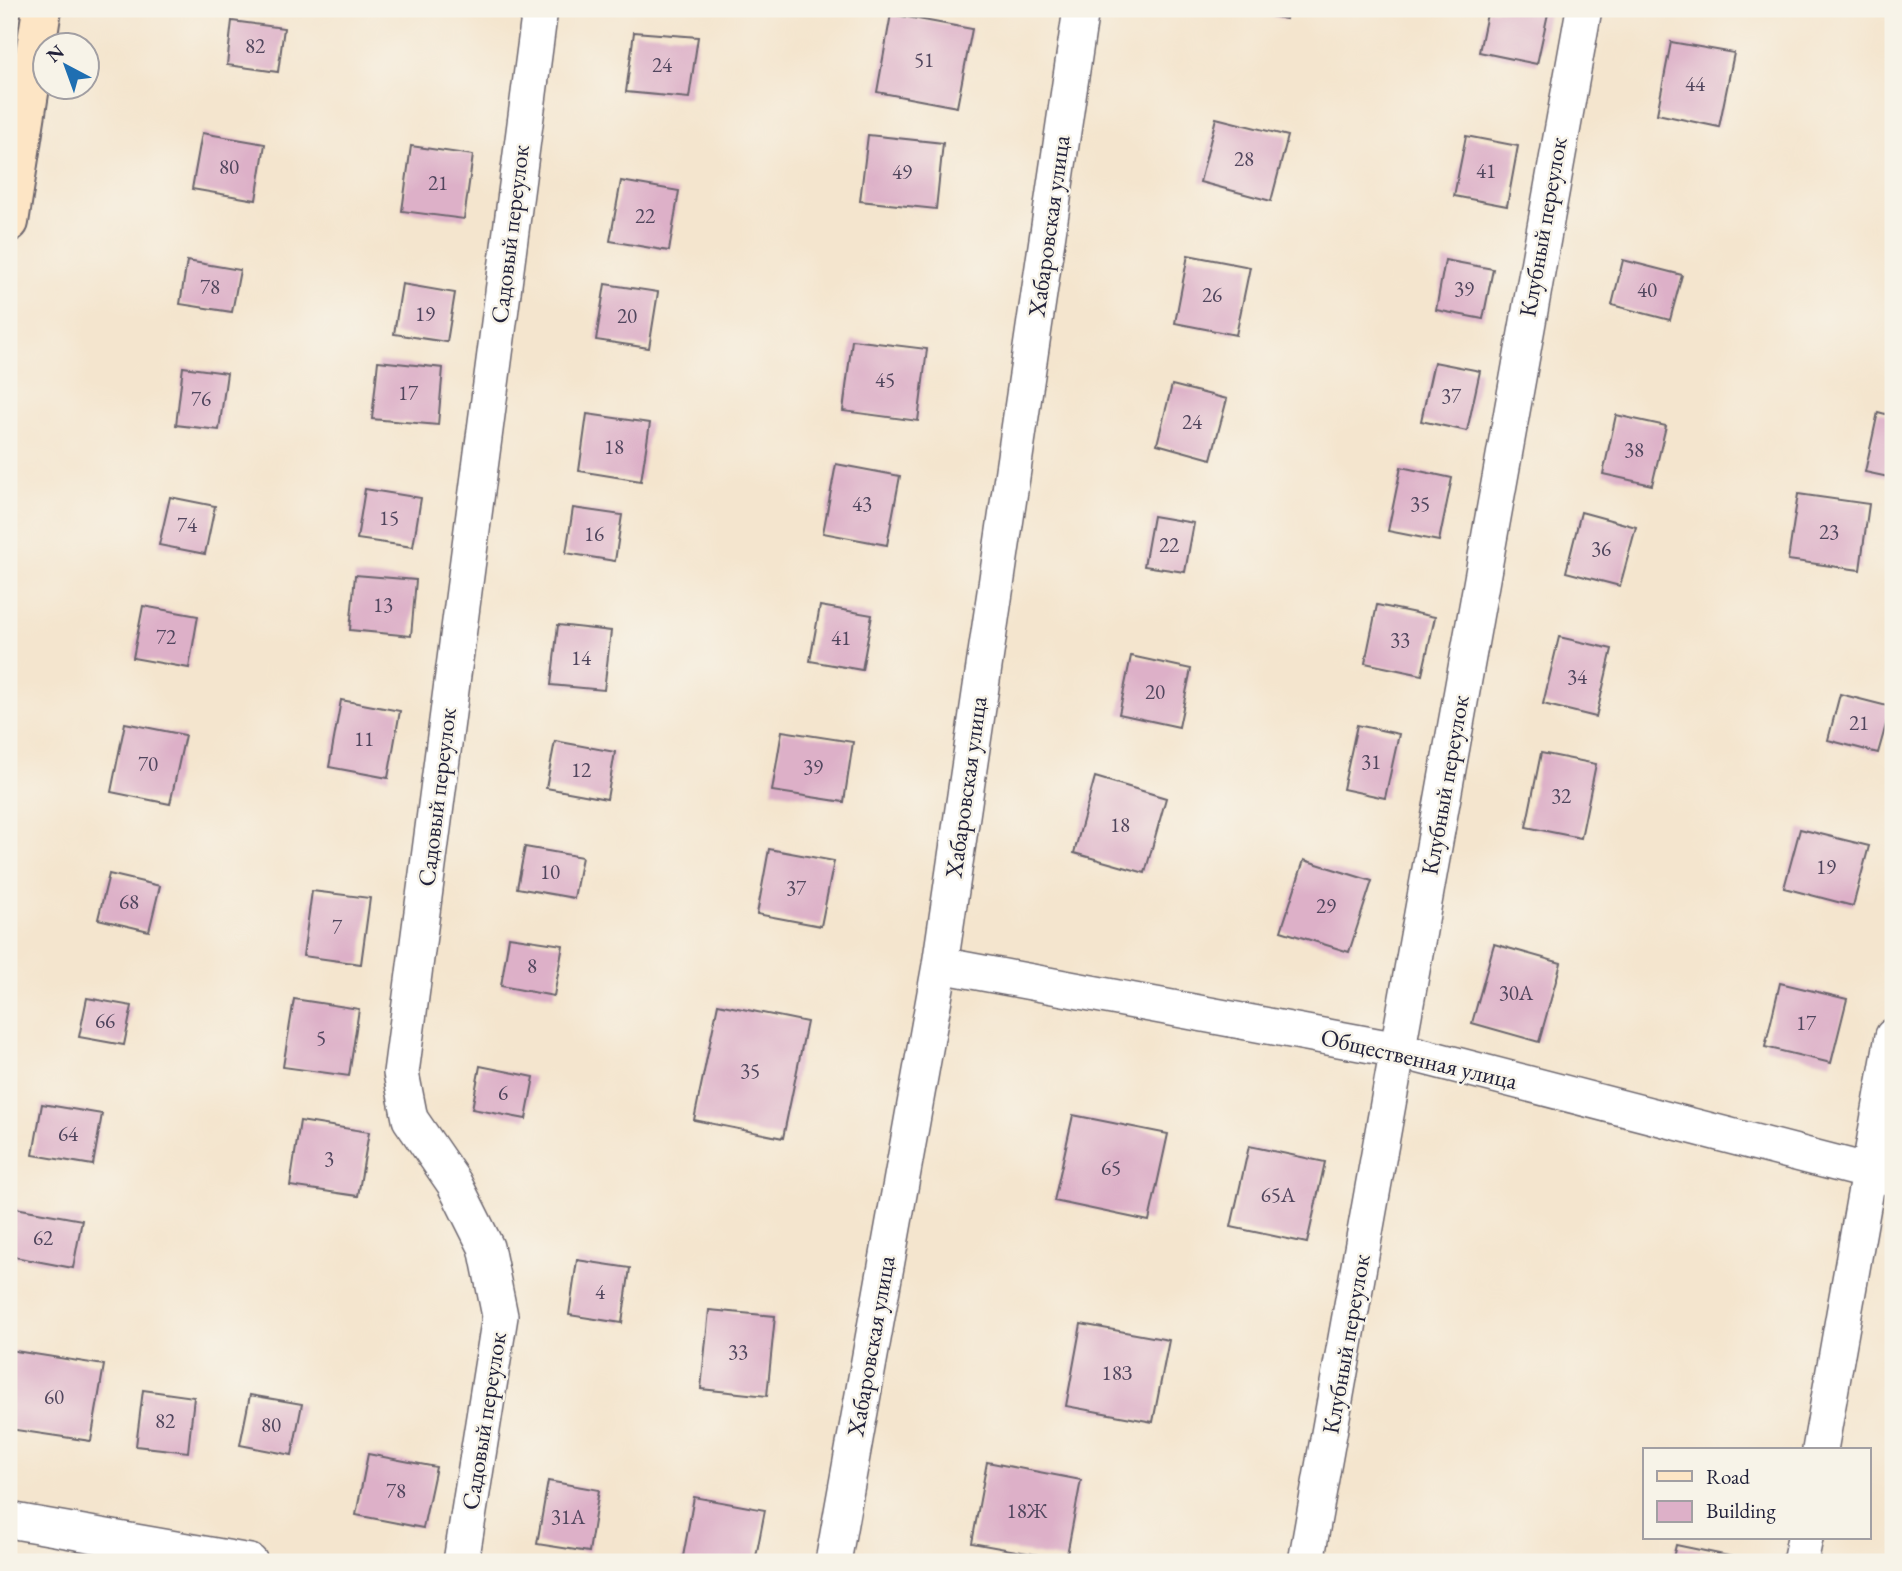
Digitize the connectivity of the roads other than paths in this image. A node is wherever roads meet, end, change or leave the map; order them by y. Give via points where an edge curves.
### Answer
1 (42, 9) edge
2 (540, 9) edge
3 (1081, 9) edge
4 (1584, 9) edge
5 (9, 222) edge
6 (940, 965) junction
7 (1893, 1036) edge
8 (1398, 1050) junction
9 (1880, 1175) edge
10 (1820, 1448) edge
11 (9, 1520) edge
12 (1805, 1540) edge
13 (250, 1562) edge
14 (461, 1562) edge
15 (833, 1562) edge
16 (1306, 1562) edge
17 (1800, 1562) edge

1 - 5 street
2 - 14 street, Садовый переулок via 401,1073 410,1119 454,1183 486,1247 500,1316
3 - 6 street, Хабаровская улица
4 - 8 street, Клубный переулок
6 - 8 street, Общественная улица
6 - 15 street, Хабаровская улица
7 - 9 street
8 - 9 street, Общественная улица
8 - 16 street, Клубный переулок
9 - 10 street
11 - 13 street
12 - 17 street

